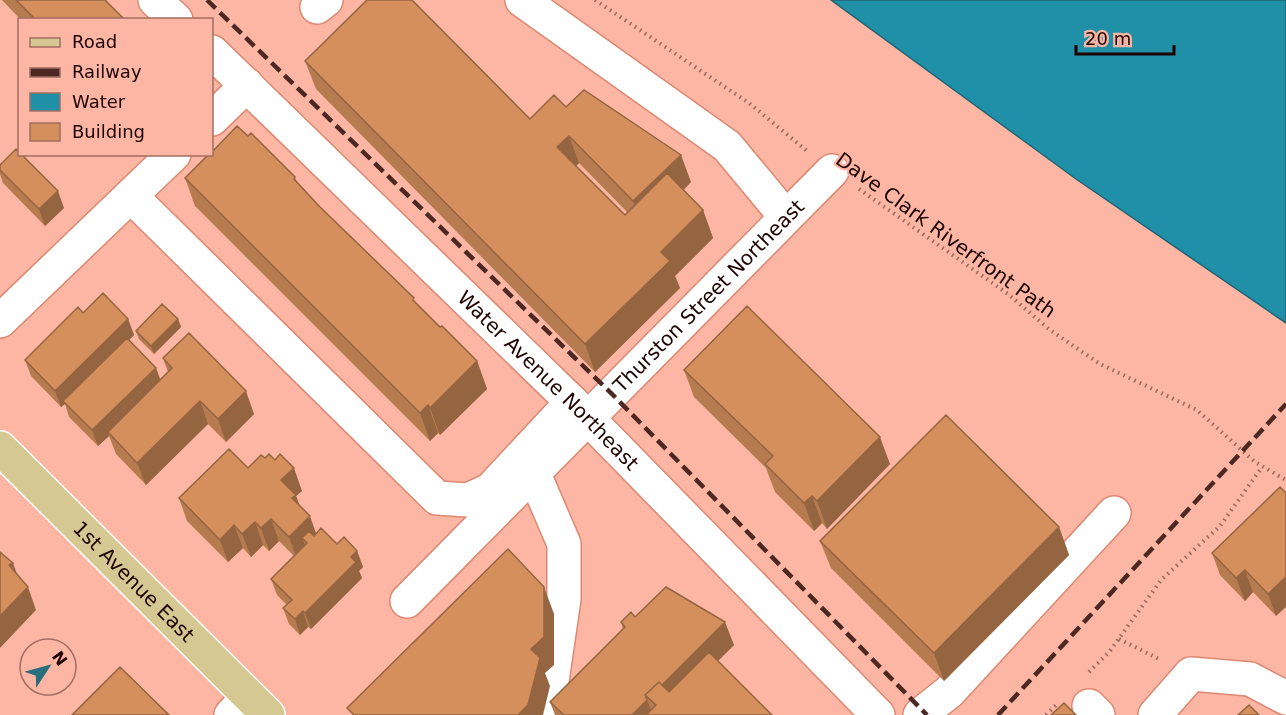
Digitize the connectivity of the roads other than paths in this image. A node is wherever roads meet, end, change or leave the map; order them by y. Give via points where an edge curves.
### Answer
1 (155, 0) edge
2 (522, 0) edge
3 (174, 18) edge
4 (213, 53) edge
5 (247, 85) junction
6 (213, 118) edge
7 (172, 156) edge
8 (832, 171) road end
9 (131, 196) junction
10 (786, 217) junction
11 (0, 321) edge
12 (581, 410) junction
13 (0, 448) edge
14 (534, 474) junction
15 (1114, 513) dead end
16 (408, 601) dead end
17 (1286, 698) edge
18 (249, 709) edge
19 (547, 715) edge
20 (878, 715) edge
21 (920, 715) edge
22 (1155, 715) edge

1 - 3 street
2 - 10 street via 727,146
4 - 5 street, Water Avenue Northeast
5 - 6 street
5 - 12 street, Water Avenue Northeast
7 - 9 street
8 - 10 street, Thurston Street Northeast
9 - 11 street
9 - 12 street via 437,498 468,500 490,490
10 - 12 street, Thurston Street Northeast
12 - 14 street, Thurston Street Northeast
12 - 20 street, Water Avenue Northeast
13 - 18 main road, 1st Avenue East
14 - 16 street, Thurston Street Northeast
14 - 19 street via 564,544 564,599
15 - 21 street via 949,692
17 - 22 street via 1250,679 1191,674

